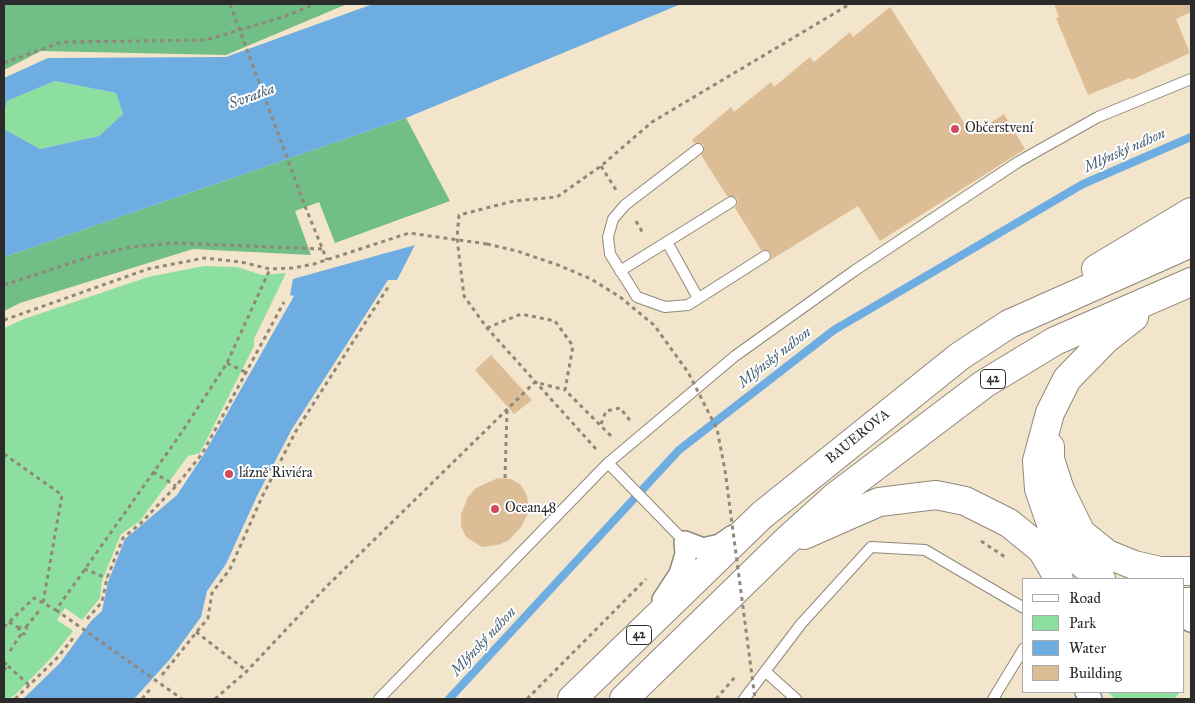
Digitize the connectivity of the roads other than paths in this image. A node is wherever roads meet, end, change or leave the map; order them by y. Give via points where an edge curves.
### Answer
1 (1191, 79) edge
2 (698, 149) dead end
3 (731, 202) dead end
4 (1191, 212) edge
5 (667, 242) junction
6 (1191, 243) edge
7 (765, 256) dead end
8 (620, 270) junction
9 (1179, 287) edge
10 (698, 298) junction
11 (1008, 324) junction
12 (1050, 413) junction
13 (608, 463) junction
14 (762, 515) junction
15 (685, 542) junction
16 (784, 543) junction
17 (1191, 571) edge
18 (1058, 578) edge
19 (1100, 578) edge
20 (1022, 607) edge
21 (646, 628) junction
22 (1022, 651) edge
23 (766, 672) junction
24 (379, 699) edge
25 (572, 699) edge
26 (624, 699) edge
27 (744, 699) edge
28 (796, 699) edge
29 (993, 699) edge

1 - 13 lane via 1098,117 1018,162 854,271 735,356
2 - 8 lane via 625,205 613,219 608,237 610,254
3 - 5 lane
4 - 11 highway
5 - 8 lane
5 - 10 lane
6 - 11 highway, BAUEROVA / 42
7 - 10 lane
8 - 10 lane via 637,297 665,307 688,305
9 - 12 highway via 1106,339 1067,378
9 - 16 highway, 42 via 1055,341 984,384 836,496
11 - 14 highway, BAUEROVA / 42 via 925,382
12 - 17 highway via 1050,459 1060,490 1081,533 1107,554 1134,566 1160,571
12 - 19 highway via 1037,461 1039,488 1051,524 1072,555
13 - 15 lane
13 - 24 lane
14 - 15 street via 720,545 703,549
14 - 21 highway, BAUEROVA / 42
15 - 21 street via 686,554 680,574
16 - 18 highway via 879,502 936,495 965,501 1009,523 1042,550
16 - 26 highway, 42
20 - 23 lane via 925,550 871,547 801,624
21 - 25 highway, BAUEROVA / 42
22 - 29 lane
23 - 27 lane
23 - 28 lane

